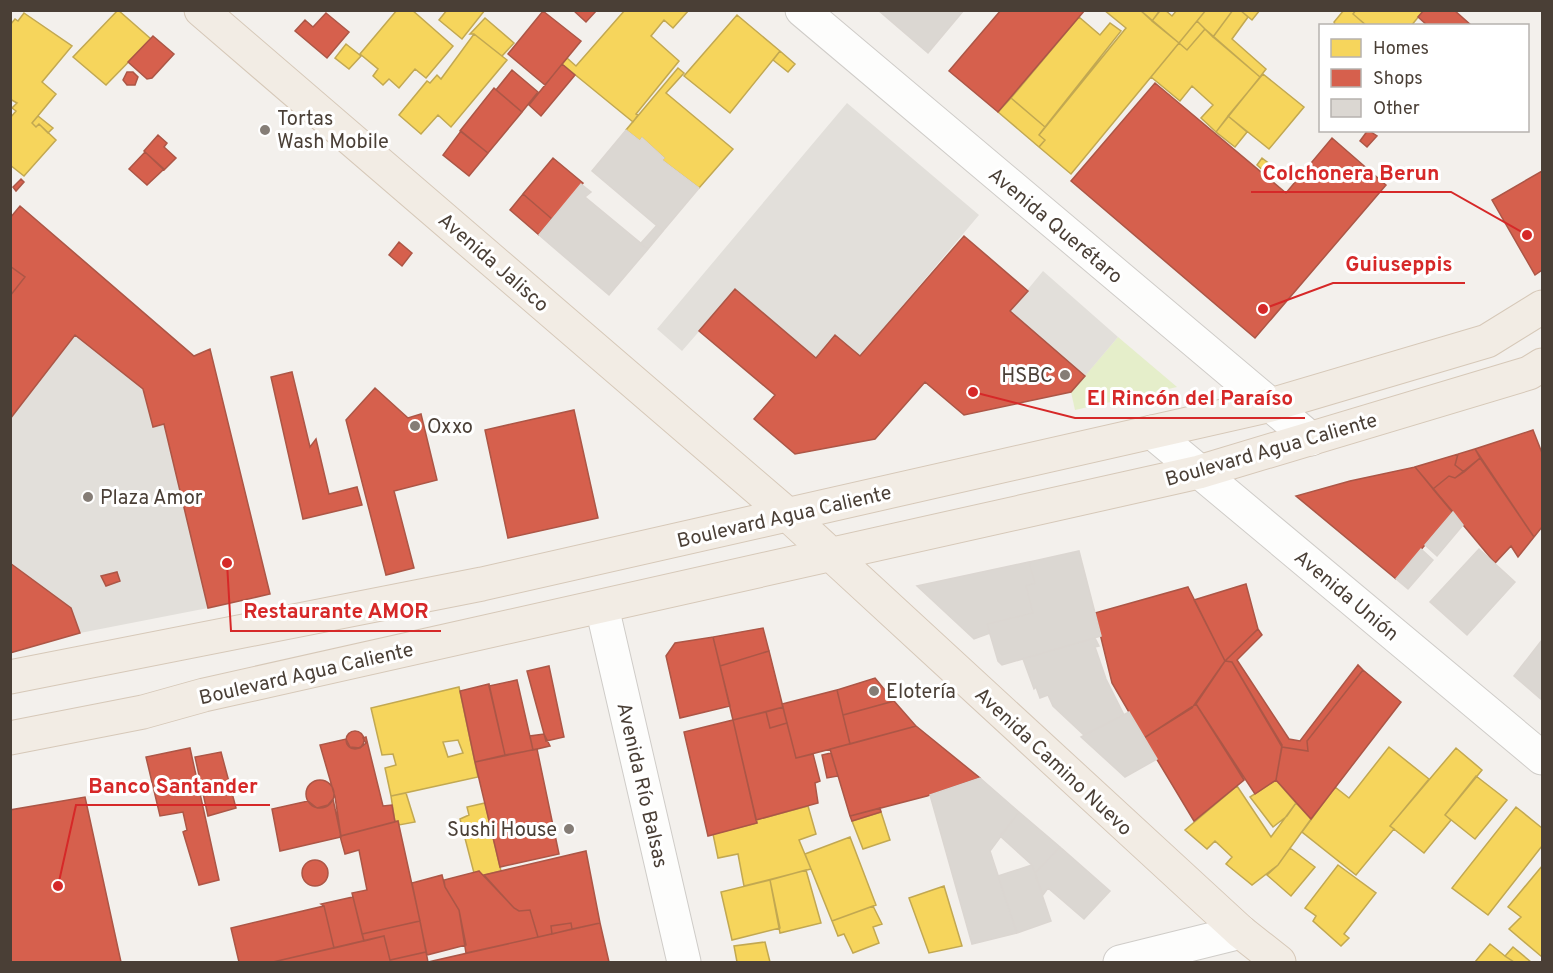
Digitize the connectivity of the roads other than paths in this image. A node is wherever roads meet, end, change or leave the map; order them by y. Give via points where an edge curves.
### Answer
1 (201, 10) edge
2 (802, 10) edge
3 (1542, 307) edge
4 (1542, 365) edge
5 (1271, 405) junction
6 (1152, 432) junction
7 (1311, 439) junction
8 (1199, 472) junction
9 (787, 514) junction
10 (831, 556) junction
11 (602, 607) junction
12 (10, 677) edge
13 (10, 738) edge
14 (1542, 758) edge
15 (1241, 932) junction
16 (684, 963) edge
17 (1120, 963) edge
18 (1279, 963) edge

1 - 9 main road, Avenida Jalisco
2 - 5 street, Avenida Querétaro
3 - 5 main road, Boulevard Agua Caliente via 1487,341
4 - 7 main road, Boulevard Agua Caliente via 1529,373
5 - 6 main road, Boulevard Agua Caliente
5 - 7 street, Avenida Querétaro
6 - 8 street, Avenida Unión
6 - 9 main road, Boulevard Agua Caliente
7 - 8 main road, Boulevard Agua Caliente
8 - 10 main road, Boulevard Agua Caliente
8 - 14 street, Avenida Unión
9 - 10 main road, Avenida Jalisco
9 - 12 main road, Boulevard Agua Caliente via 482,584
10 - 11 main road, Boulevard Agua Caliente
10 - 15 main road, Avenida Camino Nuevo
11 - 13 main road, Boulevard Agua Caliente via 143,712
11 - 16 street, Avenida Río Balsas
15 - 17 street
15 - 18 main road, Avenida Camino Nuevo

